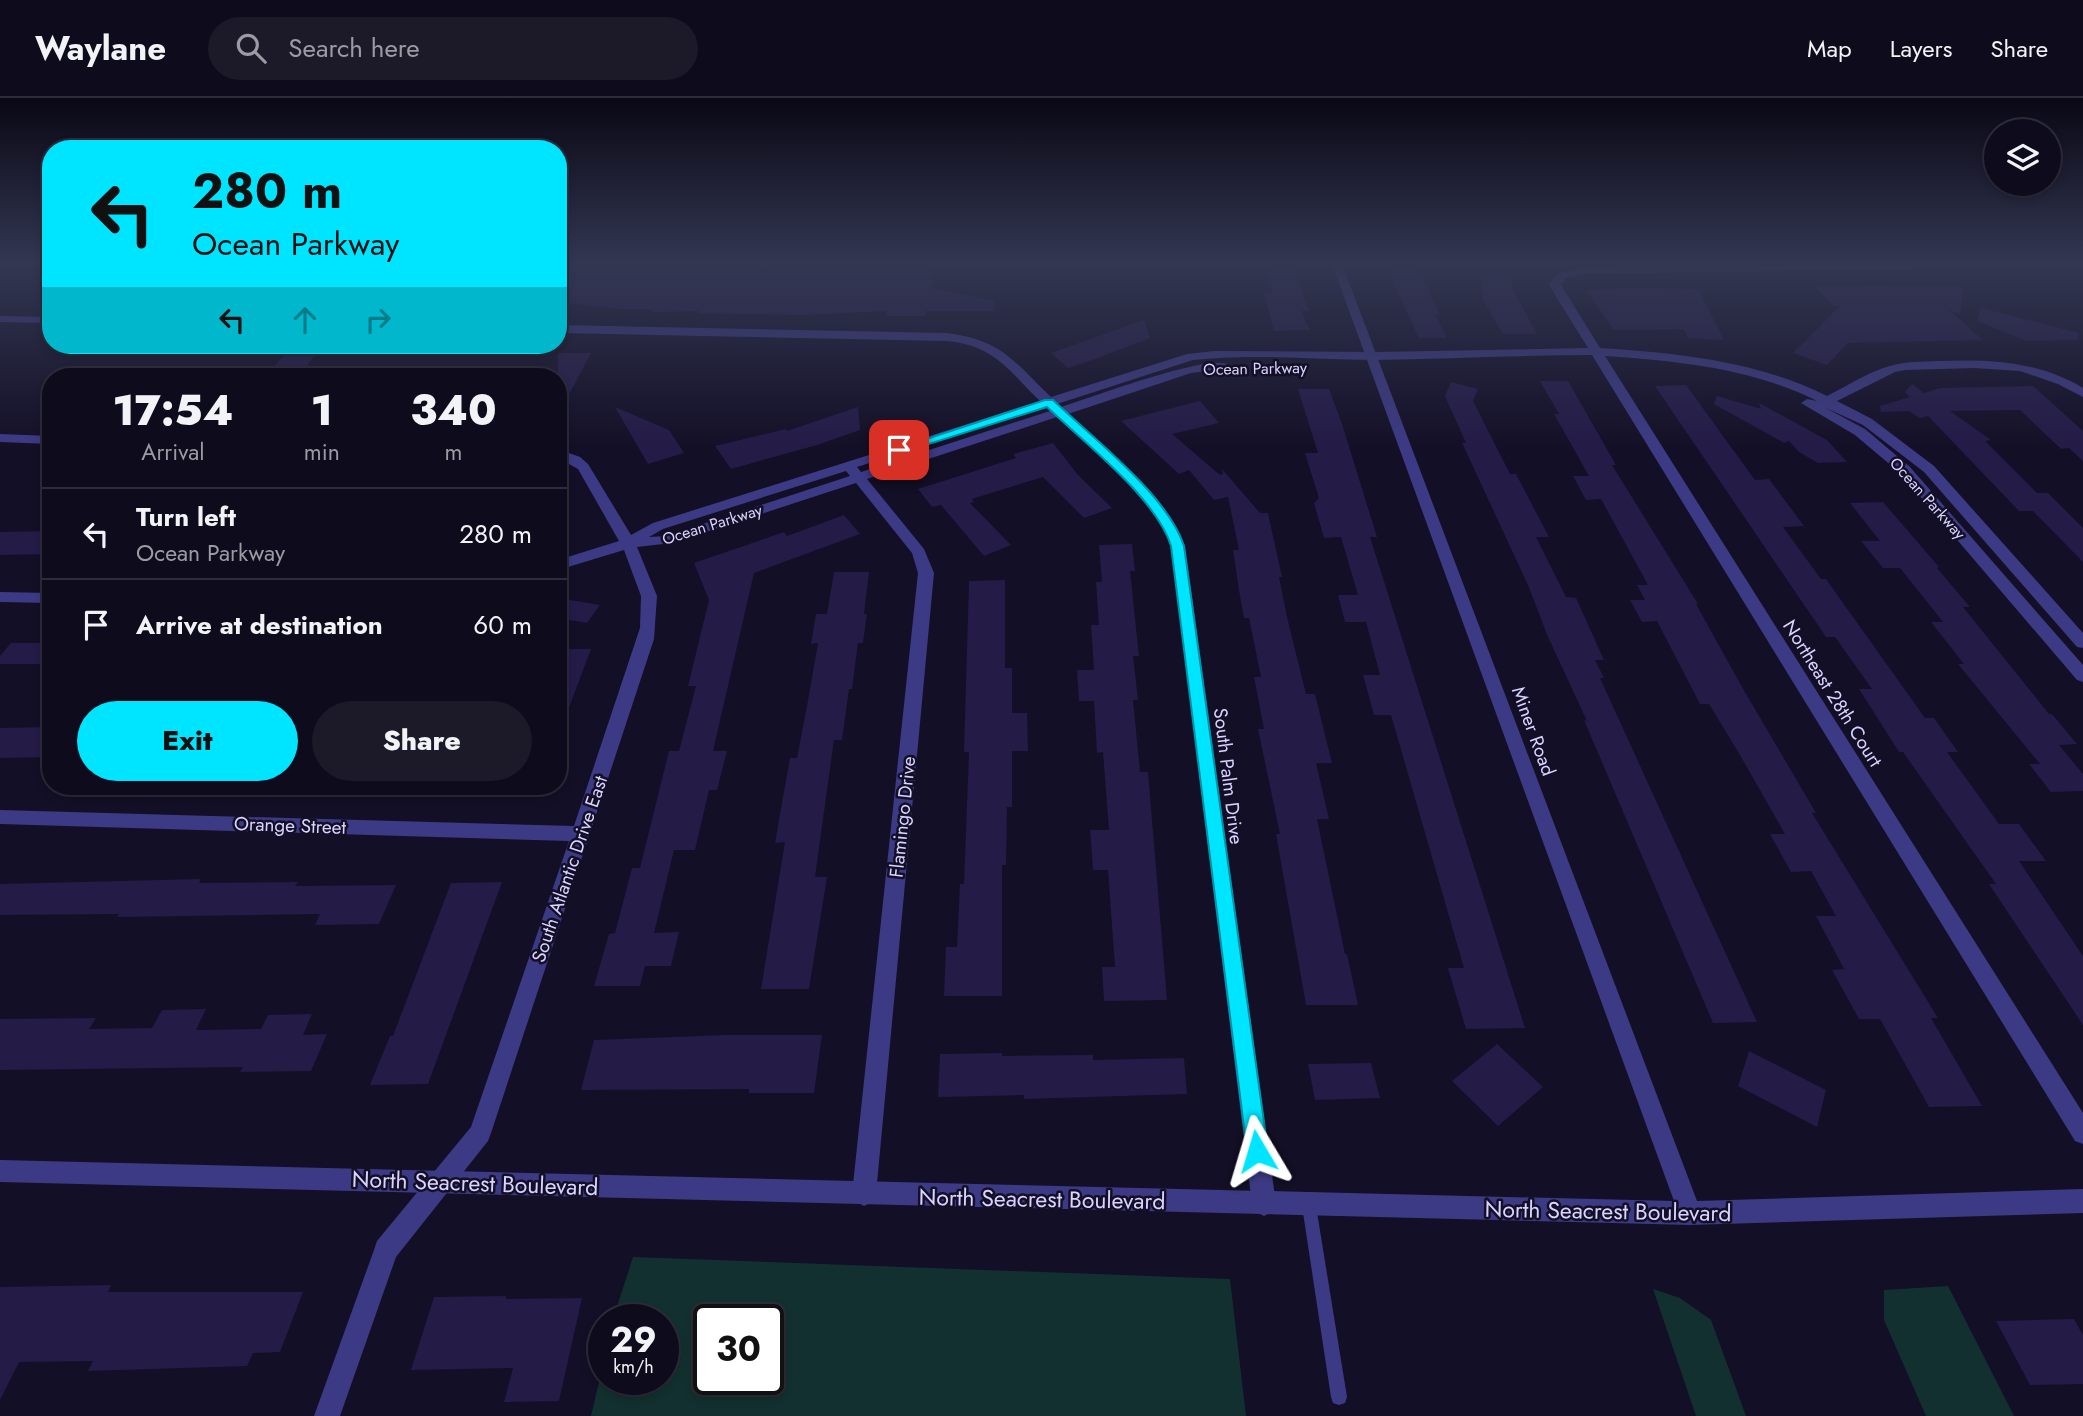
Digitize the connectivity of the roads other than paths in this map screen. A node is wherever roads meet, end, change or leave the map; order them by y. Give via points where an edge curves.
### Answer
1 (1360, 326) edge
2 (1580, 326) edge
3 (567, 329) edge
4 (1599, 357) junction
5 (1373, 361) junction
6 (2083, 393) edge
7 (1823, 404) junction
8 (1055, 408) junction
9 (0, 439) edge
10 (42, 440) edge
11 (567, 457) edge
12 (854, 472) junction
13 (626, 544) junction
14 (567, 562) edge
15 (0, 597) edge
16 (42, 598) edge
17 (2083, 643) edge
18 (2083, 676) edge
19 (0, 817) edge
20 (580, 834) junction
21 (2083, 1133) edge
22 (0, 1171) edge
23 (439, 1182) junction
24 (864, 1194) junction
25 (2083, 1201) edge
26 (1264, 1204) junction
27 (1309, 1206) junction
28 (1690, 1213) junction
29 (1339, 1397) dead end
30 (327, 1416) edge

1 - 5 street, Miner Road
2 - 4 street, Northeast 28th Court
3 - 8 street, South Palm Drive via 961,337 993,349
4 - 5 street, Ocean Parkway
4 - 7 street, Ocean Parkway via 1731,376
4 - 21 street, Northeast 28th Court
5 - 8 street, Ocean Parkway via 1211,366
5 - 28 street, Miner Road
6 - 7 street via 2047,373 2005,365 1905,366
7 - 17 street, Ocean Parkway via 1893,438 1929,469
7 - 18 street, Ocean Parkway via 1905,470
8 - 12 street, Ocean Parkway
8 - 26 street, South Palm Drive via 1156,505 1178,546
9 - 10 street
11 - 13 street, South Atlantic Drive East via 583,467
12 - 13 street, Ocean Parkway via 667,540
12 - 24 street, Flamingo Drive via 919,552 926,573
13 - 14 street, Ocean Parkway
13 - 20 street, South Atlantic Drive East via 648,593 649,622
15 - 16 street
19 - 20 street, Orange Street
20 - 23 street, South Atlantic Drive East via 480,1133
22 - 23 street, North Seacrest Boulevard
23 - 24 street, North Seacrest Boulevard
23 - 30 street, South Atlantic Drive East via 386,1250
24 - 26 street, North Seacrest Boulevard
25 - 28 street, North Seacrest Boulevard
26 - 27 street, North Seacrest Boulevard
27 - 28 street, North Seacrest Boulevard
27 - 29 lane

